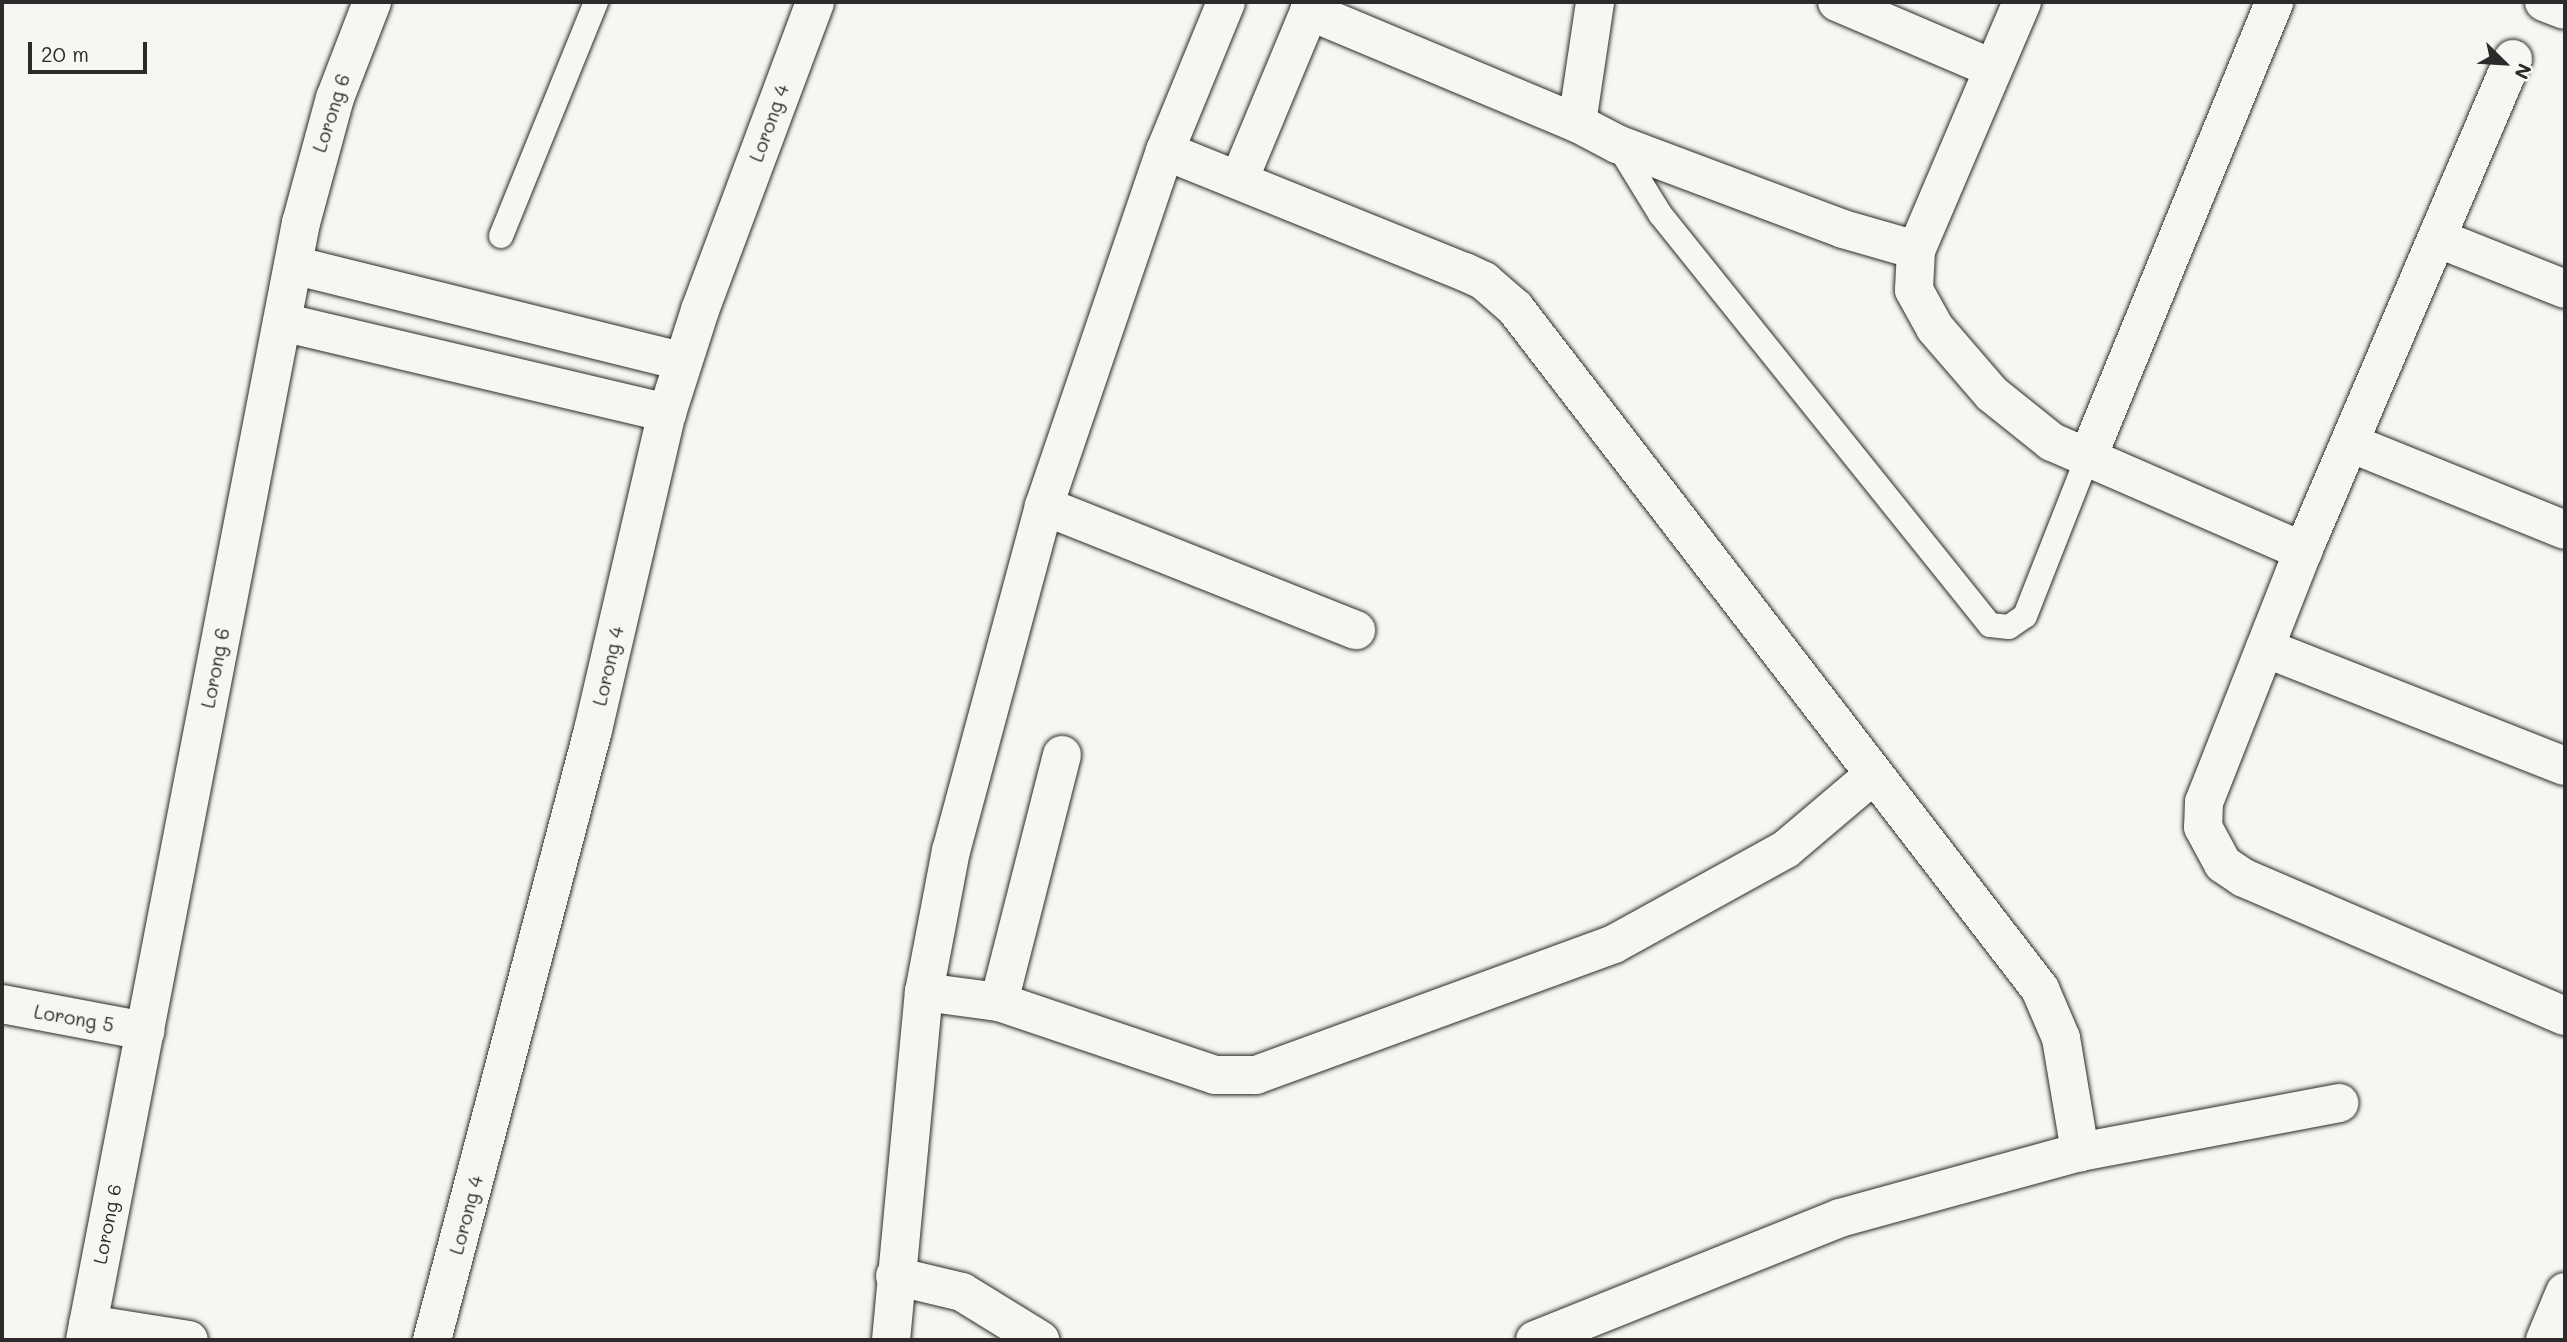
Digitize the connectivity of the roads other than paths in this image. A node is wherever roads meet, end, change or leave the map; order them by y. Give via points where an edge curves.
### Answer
1 (372, 2) edge
2 (596, 2) edge
3 (815, 2) edge
4 (1226, 2) edge
5 (1595, 2) edge
6 (1837, 2) edge
7 (2022, 2) edge
8 (2274, 2) edge
9 (2544, 2) edge
10 (1311, 6) edge
11 (2565, 10) edge
12 (2513, 59) dead end
13 (1992, 68) junction
14 (1577, 122) junction
15 (1617, 144) junction
16 (1166, 151) junction
17 (1239, 180) junction
18 (501, 236) dead end
19 (2437, 238) junction
20 (1916, 250) junction
21 (293, 265) junction
22 (2565, 289) edge
23 (282, 322) junction
24 (682, 361) junction
25 (667, 412) junction
26 (2350, 443) junction
27 (2087, 459) junction
28 (1044, 506) junction
29 (2565, 530) edge
30 (2303, 551) junction
31 (1356, 630) dead end
32 (2265, 648) junction
33 (1062, 755) dead end
34 (2565, 766) edge
35 (1872, 776) junction
36 (924, 992) junction
37 (999, 1002) junction
38 (2, 1004) edge
39 (2565, 1016) edge
40 (145, 1031) junction
41 (2339, 1102) dead end
42 (2080, 1152) junction
43 (895, 1276) junction
44 (2565, 1292) edge
45 (1595, 1329) edge
46 (86, 1332) edge
47 (188, 1340) edge
48 (432, 1340) edge
49 (891, 1340) edge
50 (1040, 1340) edge
51 (1535, 1340) edge
52 (2544, 1340) edge

1 - 21 street, Lorong 6 via 317,156
2 - 18 lane
3 - 24 street, Lorong 4
4 - 16 street
5 - 14 street
6 - 13 street
7 - 13 street
8 - 27 street
9 - 11 street
10 - 14 street
10 - 17 street
12 - 19 street
13 - 20 street
14 - 15 street
15 - 20 street via 1843,229
15 - 27 lane via 1660,214 1990,625 2009,627 2025,616
16 - 17 street
16 - 28 street
17 - 35 street via 1465,272 1501,293
19 - 22 street
19 - 26 street
20 - 27 street via 1914,290 1935,328 2017,418
21 - 23 street, Lorong 6
21 - 24 street
23 - 25 street
23 - 40 street, Lorong 6
24 - 25 street, Lorong 4
25 - 48 street, Lorong 4 via 593,730
26 - 29 street
26 - 30 street
27 - 30 street
28 - 31 street
28 - 36 street via 954,838
30 - 32 street
32 - 34 street
32 - 39 street via 2204,802 2203,827 2223,864 2244,878
33 - 37 street
35 - 37 street via 1786,849 1614,944 1256,1075 1215,1075
35 - 42 street via 2053,1011
36 - 37 street
36 - 43 street
38 - 40 street, Lorong 5
40 - 46 street, Lorong 6
41 - 42 street
42 - 45 street via 1840,1217
43 - 49 street
43 - 50 street via 962,1292
44 - 52 street
45 - 51 street
46 - 47 street

